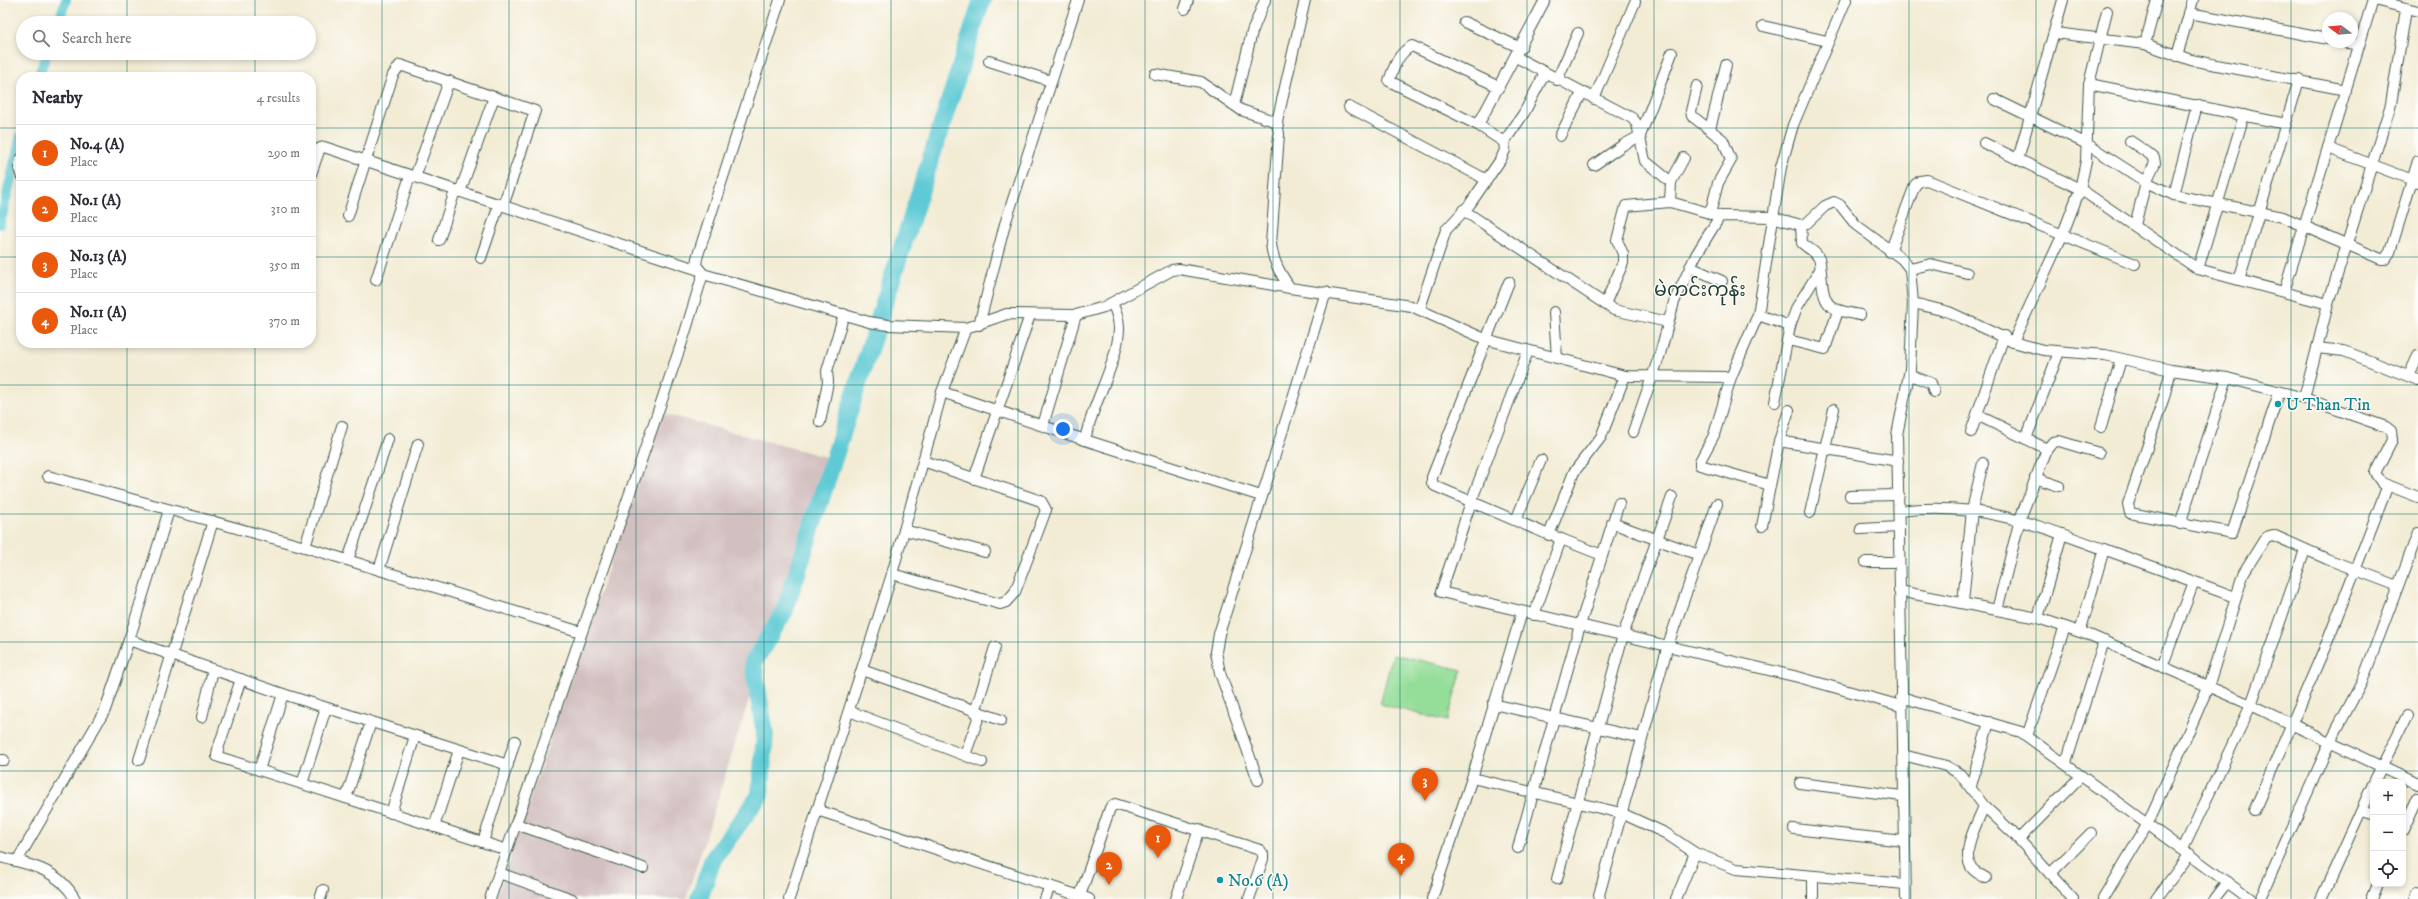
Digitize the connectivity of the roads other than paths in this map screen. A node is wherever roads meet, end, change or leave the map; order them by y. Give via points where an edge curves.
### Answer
1 (780, 0) edge
2 (1078, 0) edge
3 (1265, 0) edge
4 (1305, 0) edge
5 (1544, 0) edge
6 (1846, 0) edge
7 (2063, 0) edge
8 (2157, 0) edge
9 (2193, 0) edge
10 (2374, 0) edge
11 (1635, 2) dead end
12 (2406, 9) junction
13 (2107, 11) dead end
14 (2418, 11) edge
15 (2189, 13) junction
16 (1464, 22) dead end
17 (1763, 26) dead end
18 (1578, 33) dead end
19 (2055, 33) junction
20 (2322, 38) edge
21 (2099, 40) junction
22 (1827, 41) junction
23 (2146, 44) junction
24 (2359, 45) joint
25 (1521, 48) junction
26 (1672, 53) dead end
27 (2177, 56) junction
28 (1516, 57) junction
29 (989, 61) dead end
30 (1726, 65) dead end
31 (1545, 73) junction
32 (1155, 74) dead end
33 (1557, 80) junction
34 (2299, 80) junction
35 (449, 81) junction
36 (1051, 81) junction
37 (2089, 84) junction
38 (1697, 86) dead end
39 (1499, 87) junction
40 (2346, 90) junction
41 (1582, 93) junction
42 (494, 97) junction
43 (1594, 99) junction
44 (1994, 99) dead end
45 (1234, 105) junction
46 (2197, 105) junction
47 (1349, 107) dead end
48 (2244, 115) junction
49 (2030, 116) junction
50 (1277, 122) junction
51 (2286, 124) junction
52 (1478, 125) junction
53 (1710, 129) junction
54 (1560, 136) dead end
55 (1640, 136) junction
56 (2130, 141) dead end
57 (1504, 142) junction
58 (1984, 143) dead end
59 (2087, 144) junction
60 (2328, 148) junction
61 (1684, 158) dead end
62 (2018, 159) junction
63 (316, 160) edge
64 (365, 161) junction
65 (2418, 162) edge
66 (1594, 165) dead end
67 (2372, 165) junction
68 (412, 176) junction
69 (1487, 180) junction
70 (2414, 181) edge
71 (1671, 182) junction
72 (2146, 182) junction
73 (2080, 190) junction
74 (458, 191) junction
75 (2174, 195) junction
76 (1670, 202) junction
77 (2217, 205) junction
78 (501, 206) junction
79 (1463, 210) junction
80 (2261, 212) junction
81 (1715, 215) junction
82 (348, 216) dead end
83 (1772, 217) junction
84 (1801, 225) junction
85 (2135, 225) junction
86 (2304, 225) junction
87 (2062, 236) junction
88 (439, 240) dead end
89 (2347, 244) junction
90 (1884, 248) junction
91 (481, 258) dead end
92 (2134, 264) dead end
93 (1690, 267) junction
94 (1910, 269) junction
95 (2198, 269) junction
96 (1820, 270) junction
97 (701, 272) junction
98 (1967, 273) dead end
99 (376, 280) dead end
100 (2240, 280) junction
101 (1722, 281) dead end
102 (1509, 282) dead end
103 (1290, 288) junction
104 (1326, 292) junction
105 (2284, 292) junction
106 (1112, 303) junction
107 (1913, 303) junction
108 (1605, 304) junction
109 (2328, 304) junction
110 (1420, 308) junction
111 (1838, 311) junction
112 (1554, 312) dead end
113 (844, 314) junction
114 (1860, 314) dead end
115 (1030, 315) junction
116 (1076, 315) junction
117 (1758, 315) junction
118 (1668, 322) junction
119 (979, 324) junction
120 (1790, 326) junction
121 (966, 328) junction
122 (2004, 336) junction
123 (1485, 339) junction
124 (1788, 340) junction
125 (2013, 342) junction
126 (2317, 348) junction
127 (1528, 351) junction
128 (2059, 352) junction
129 (2418, 356) edge
130 (1557, 358) junction
131 (2121, 359) junction
132 (2171, 370) junction
133 (1654, 375) junction
134 (1910, 375) junction
135 (1625, 376) junction
136 (1731, 377) junction
137 (2228, 378) junction
138 (2413, 378) edge
139 (942, 392) junction
140 (1934, 392) dead end
141 (2279, 393) junction
142 (2304, 398) junction
143 (1775, 402) dead end
144 (1834, 409) dead end
145 (998, 410) junction
146 (1789, 410) dead end
147 (1976, 415) junction
148 (820, 422) dead end
149 (342, 426) dead end
150 (1044, 426) junction
151 (2101, 426) dead end
152 (1634, 432) dead end
153 (1971, 432) dead end
154 (388, 439) dead end
155 (2026, 439) junction
156 (1086, 440) junction
157 (1779, 441) junction
158 (418, 444) dead end
159 (1825, 449) junction
160 (2047, 449) junction
161 (2099, 453) dead end
162 (1541, 460) dead end
163 (923, 461) junction
164 (1898, 461) junction
165 (1983, 463) dead end
166 (48, 476) dead end
167 (2035, 478) junction
168 (974, 479) junction
169 (1770, 486) junction
170 (2059, 486) dead end
171 (2388, 486) junction
172 (1899, 495) junction
173 (1261, 496) junction
174 (1672, 496) dead end
175 (1850, 496) dead end
176 (2418, 497) edge
177 (1471, 502) junction
178 (1619, 503) dead end
179 (1717, 504) dead end
180 (169, 510) junction
181 (1972, 510) junction
182 (1899, 511) junction
183 (1810, 513) dead end
184 (2020, 519) junction
185 (1516, 520) junction
186 (213, 521) junction
187 (1612, 524) junction
188 (2180, 524) junction
189 (1762, 526) dead end
190 (1899, 527) junction
191 (1861, 529) dead end
192 (904, 530) junction
193 (2418, 533) edge
194 (2062, 534) junction
195 (1549, 535) junction
196 (1561, 539) junction
197 (1657, 540) junction
198 (305, 547) junction
199 (2104, 549) junction
200 (2305, 550) junction
201 (985, 552) dead end
202 (1602, 555) junction
203 (1699, 555) junction
204 (348, 560) junction
205 (1866, 562) dead end
206 (1899, 562) junction
207 (380, 570) junction
208 (2355, 570) junction
209 (892, 574) junction
210 (2194, 582) junction
211 (2398, 586) junction
212 (1898, 591) junction
213 (2235, 597) junction
214 (1963, 602) junction
215 (1997, 610) junction
216 (1522, 612) junction
217 (1534, 615) junction
218 (2038, 618) junction
219 (1580, 625) junction
220 (2065, 627) junction
221 (581, 632) junction
222 (2080, 632) junction
223 (1623, 635) junction
224 (129, 640) junction
225 (2104, 641) junction
226 (1668, 645) junction
227 (995, 647) dead end
228 (171, 655) junction
229 (2162, 667) junction
230 (213, 670) junction
231 (862, 670) junction
232 (241, 679) junction
233 (2208, 687) junction
234 (283, 694) junction
235 (1901, 701) junction
236 (1493, 704) junction
237 (2251, 705) junction
238 (326, 708) junction
239 (849, 712) junction
240 (978, 713) junction
241 (2407, 716) dead end
242 (202, 717) dead end
243 (1555, 719) junction
244 (1001, 720) dead end
245 (371, 722) junction
246 (1989, 722) junction
247 (2293, 725) junction
248 (1598, 728) junction
249 (415, 736) junction
250 (2028, 736) junction
251 (1642, 738) junction
252 (516, 741) dead end
253 (2330, 742) junction
254 (459, 750) junction
255 (1902, 754) junction
256 (965, 755) junction
257 (139, 760) dead end
258 (982, 762) dead end
259 (2066, 763) junction
260 (508, 765) junction
261 (2381, 768) junction
262 (259, 770) junction
263 (2081, 776) junction
264 (1472, 778) junction
265 (2376, 779) edge
266 (1258, 780) dead end
267 (1800, 783) dead end
268 (302, 784) junction
269 (2418, 784) edge
270 (1971, 786) junction
271 (2370, 792) edge
272 (1535, 794) junction
273 (1902, 796) junction
274 (346, 798) junction
275 (2418, 798) edge
276 (1577, 804) junction
277 (1984, 806) junction
278 (817, 810) junction
279 (2254, 811) dead end
280 (2361, 811) junction
281 (390, 812) junction
282 (1621, 813) junction
283 (2370, 813) edge
284 (2406, 822) edge
285 (516, 824) junction
286 (2147, 825) junction
287 (434, 827) junction
288 (1199, 829) junction
289 (1794, 830) dead end
290 (2091, 833) dead end
291 (2019, 839) junction
292 (1904, 841) junction
293 (483, 842) junction
294 (1518, 848) dead end
295 (507, 850) junction
296 (2186, 852) junction
297 (1695, 853) junction
298 (0, 857) edge
299 (17, 861) junction
300 (642, 868) dead end
301 (499, 873) junction
302 (2050, 874) junction
303 (1814, 876) junction
304 (1986, 878) dead end
305 (1557, 880) dead end
306 (2227, 882) junction
307 (1905, 884) junction
308 (1050, 886) junction
309 (2377, 887) edge
310 (2418, 892) edge
311 (1085, 897) edge
312 (75, 899) edge
313 (490, 899) edge
314 (572, 899) edge
315 (789, 899) edge
316 (1045, 899) edge
317 (1176, 899) edge
318 (1249, 899) edge
319 (1432, 899) edge
320 (1600, 899) edge
321 (1676, 899) edge
322 (1813, 899) edge
323 (1906, 899) edge
324 (2073, 899) edge
325 (2103, 899) edge
326 (2156, 899) edge
327 (2214, 899) edge
328 (2250, 899) edge
329 (2260, 899) edge
330 (2321, 899) edge
331 (2372, 899) edge
332 (2415, 899) edge

1 - 97 street via 697,258
2 - 36 street
3 - 45 street via 1252,32
4 - 50 street
5 - 25 street
6 - 22 street
7 - 19 street
8 - 23 street
9 - 15 street
10 - 12 street
10 - 24 street
11 - 43 street
12 - 14 street
12 - 67 street via 2391,104
13 - 21 street
15 - 20 street
15 - 27 street
16 - 25 street
17 - 22 street
18 - 33 street
19 - 21 street
19 - 49 street
21 - 23 street
21 - 37 street
22 - 83 street via 1792,125
23 - 27 street
24 - 40 street
25 - 28 street
26 - 55 street
27 - 34 street
28 - 31 street
28 - 39 street
29 - 36 street
30 - 53 street
31 - 33 street
31 - 57 street via 1524,113
32 - 45 street via 1202,82
33 - 41 street
34 - 40 street
34 - 51 street
35 - 42 street
35 - 64 street via 404,65 397,67
35 - 68 street
36 - 119 street via 1005,224
37 - 46 street
37 - 59 street
38 - 53 street via 1692,116
39 - 52 street
39 - 52 street via 1417,47 1407,48 1397,61 1389,81
40 - 60 street
41 - 43 street
41 - 54 street
42 - 74 street
42 - 78 street via 536,112
43 - 55 street via 1632,118 1637,124
44 - 49 street
45 - 50 street
46 - 48 street
46 - 75 street
47 - 69 street
48 - 51 street
48 - 77 street
49 - 59 street
49 - 62 street
50 - 103 street via 1279,134 1271,244 1278,271
51 - 80 street
52 - 57 street
53 - 81 street via 1723,140 1731,160 1718,183
55 - 66 street
55 - 71 street via 1645,161
56 - 72 street via 2154,158 2155,163
57 - 69 street via 1505,150 1501,159
58 - 62 street
59 - 72 street
59 - 73 street
60 - 67 street
60 - 86 street
61 - 71 street
62 - 73 street
63 - 64 street via 320,148
64 - 68 street
64 - 82 street
65 - 70 street
67 - 70 street
67 - 89 street
68 - 74 street
68 - 99 street
69 - 79 street
70 - 89 street via 2387,257 2381,258
71 - 76 street
72 - 75 street
72 - 85 street
73 - 85 street
73 - 87 street
74 - 78 street
74 - 88 street
75 - 77 street
76 - 81 street
76 - 108 street via 1629,205 1624,208 1617,240 1623,254 1623,263
77 - 80 street
77 - 95 street
78 - 91 street
78 - 97 street
79 - 108 street
79 - 110 street via 1446,230
80 - 86 street
80 - 100 street
81 - 83 street
81 - 93 street
83 - 84 street
83 - 117 street
84 - 90 street via 1834,202 1840,205 1856,225
84 - 96 street via 1802,243 1818,256
85 - 95 street
86 - 89 street
86 - 105 street
87 - 90 street via 1927,180 1915,185
87 - 92 street
87 - 125 street
89 - 109 street
90 - 94 street via 1902,259
93 - 101 street
93 - 118 street
94 - 98 street via 1931,264
94 - 107 street
95 - 100 street
96 - 111 street via 1828,305
96 - 120 street
97 - 113 street
97 - 221 street via 663,398
100 - 105 street
102 - 123 street
103 - 104 street
103 - 106 street via 1179,269 1172,270
104 - 110 street
104 - 173 street
105 - 109 street
106 - 116 street
106 - 156 street via 1119,329 1116,346
107 - 122 street via 1949,312
107 - 134 street
108 - 118 street via 1614,310
109 - 126 street
110 - 123 street
111 - 114 street
111 - 124 street via 1825,349
112 - 130 street
113 - 121 street via 888,325
113 - 148 street via 827,371 828,382
115 - 116 street
115 - 119 street via 1000,315
115 - 145 street
116 - 150 street
117 - 120 street
117 - 136 street
118 - 133 street
119 - 121 street
120 - 124 street
121 - 139 street
122 - 125 street
122 - 147 street
123 - 127 street
123 - 177 street via 1432,477 1435,486
124 - 143 street
125 - 128 street
126 - 138 street via 2344,351
126 - 142 street
127 - 130 street
127 - 177 street
128 - 131 street via 2106,355
128 - 155 street
129 - 138 street
130 - 135 street
131 - 132 street
131 - 151 street
132 - 137 street
132 - 188 street via 2128,510 2130,513
133 - 135 street
133 - 136 street
133 - 152 street
134 - 140 street via 1931,383
134 - 164 street via 1897,435
135 - 195 street via 1601,437 1574,472
136 - 169 street via 1714,435 1700,463
137 - 141 street
137 - 188 street
139 - 145 street
139 - 163 street
141 - 142 street
141 - 188 street via 2232,533
142 - 171 street via 2391,431 2392,440 2377,464 2375,473 2377,479
144 - 159 street
145 - 150 street
145 - 168 street
146 - 157 street
147 - 153 street
147 - 155 street
149 - 198 street
150 - 156 street
154 - 204 street
155 - 160 street
156 - 173 street
157 - 159 street
157 - 169 street
158 - 207 street
159 - 164 street
159 - 183 street
160 - 161 street via 2053,442 2059,441
160 - 167 street
162 - 185 street
163 - 168 street
163 - 192 street
164 - 172 street
165 - 181 street
166 - 180 street
167 - 170 street
167 - 184 street
168 - 209 street via 1041,501 1046,510 1011,597 1000,604
169 - 189 street
171 - 176 street
171 - 208 street
172 - 175 street
172 - 182 street
173 - 266 street via 1219,634 1216,652 1220,673
174 - 197 street
177 - 185 street
177 - 216 street via 1440,591
178 - 187 street
179 - 203 street
180 - 186 street
180 - 224 street
181 - 182 street via 1928,508
181 - 184 street
181 - 214 street
182 - 190 street
184 - 194 street
184 - 215 street
185 - 195 street
186 - 198 street
186 - 228 street
187 - 197 street
187 - 202 street
190 - 191 street
190 - 206 street
192 - 201 street
192 - 209 street
193 - 211 street
194 - 199 street
194 - 218 street
195 - 196 street
196 - 202 street
196 - 217 street
197 - 203 street
197 - 223 street
198 - 204 street
199 - 210 street
199 - 222 street
200 - 208 street
200 - 213 street via 2273,535 2266,537 2244,572
200 - 237 street
202 - 219 street
203 - 226 street
204 - 207 street
205 - 206 street
206 - 212 street
207 - 221 street
208 - 211 street
208 - 247 street
209 - 231 street
210 - 213 street
210 - 229 street
211 - 253 street via 2362,682
212 - 214 street
212 - 235 street
213 - 233 street
214 - 215 street
215 - 218 street
216 - 217 street
216 - 236 street
217 - 219 street
218 - 220 street
219 - 223 street
219 - 243 street
220 - 222 street
220 - 250 street
221 - 285 street
222 - 225 street
223 - 226 street
223 - 248 street
224 - 228 street
224 - 299 street via 105,710
225 - 229 street
225 - 259 street
226 - 235 street
226 - 251 street
227 - 240 street
228 - 230 street
228 - 257 street
229 - 233 street
230 - 232 street
230 - 242 street
231 - 239 street
231 - 240 street
232 - 234 street
232 - 262 street via 217,756
233 - 237 street
233 - 286 street
234 - 238 street
234 - 262 street
235 - 246 street
235 - 255 street
236 - 243 street
236 - 264 street
237 - 247 street
237 - 296 street
238 - 245 street
238 - 268 street
239 - 256 street
239 - 278 street
240 - 244 street
240 - 256 street
241 - 261 street
243 - 248 street
243 - 272 street
245 - 249 street
245 - 274 street
246 - 250 street
246 - 270 street
247 - 253 street
247 - 279 street
248 - 251 street
248 - 276 street
249 - 254 street
249 - 281 street
250 - 259 street
251 - 282 street
252 - 260 street
253 - 261 street
253 - 329 street
254 - 260 street
254 - 287 street
255 - 270 street via 1946,766 1960,774
255 - 273 street
256 - 258 street
259 - 263 street
260 - 293 street
261 - 265 street
261 - 269 street
262 - 268 street
263 - 286 street
263 - 291 street
264 - 272 street
264 - 319 street
267 - 273 street
268 - 274 street
270 - 277 street
271 - 280 street
272 - 276 street
272 - 294 street
273 - 292 street
274 - 281 street
275 - 284 street
276 - 282 street
276 - 305 street
277 - 291 street
277 - 304 street via 1971,842 1968,860 1971,868
278 - 308 street
278 - 315 street
280 - 283 street
280 - 330 street
281 - 287 street
282 - 297 street via 1665,834
282 - 320 street
285 - 295 street
285 - 300 street
286 - 296 street
286 - 325 street
287 - 293 street
288 - 311 street via 1115,804 1110,808
288 - 317 street
288 - 318 street via 1260,850 1264,854
289 - 292 street
290 - 302 street
291 - 302 street
292 - 307 street
293 - 295 street
295 - 301 street
296 - 306 street
296 - 326 street
297 - 303 street via 1740,870
297 - 321 street
298 - 299 street
299 - 312 street via 35,865 60,879
301 - 313 street
301 - 314 street
302 - 324 street
303 - 307 street
303 - 322 street
306 - 327 street
306 - 328 street
307 - 323 street
308 - 311 street
308 - 316 street
309 - 331 street
310 - 332 street

